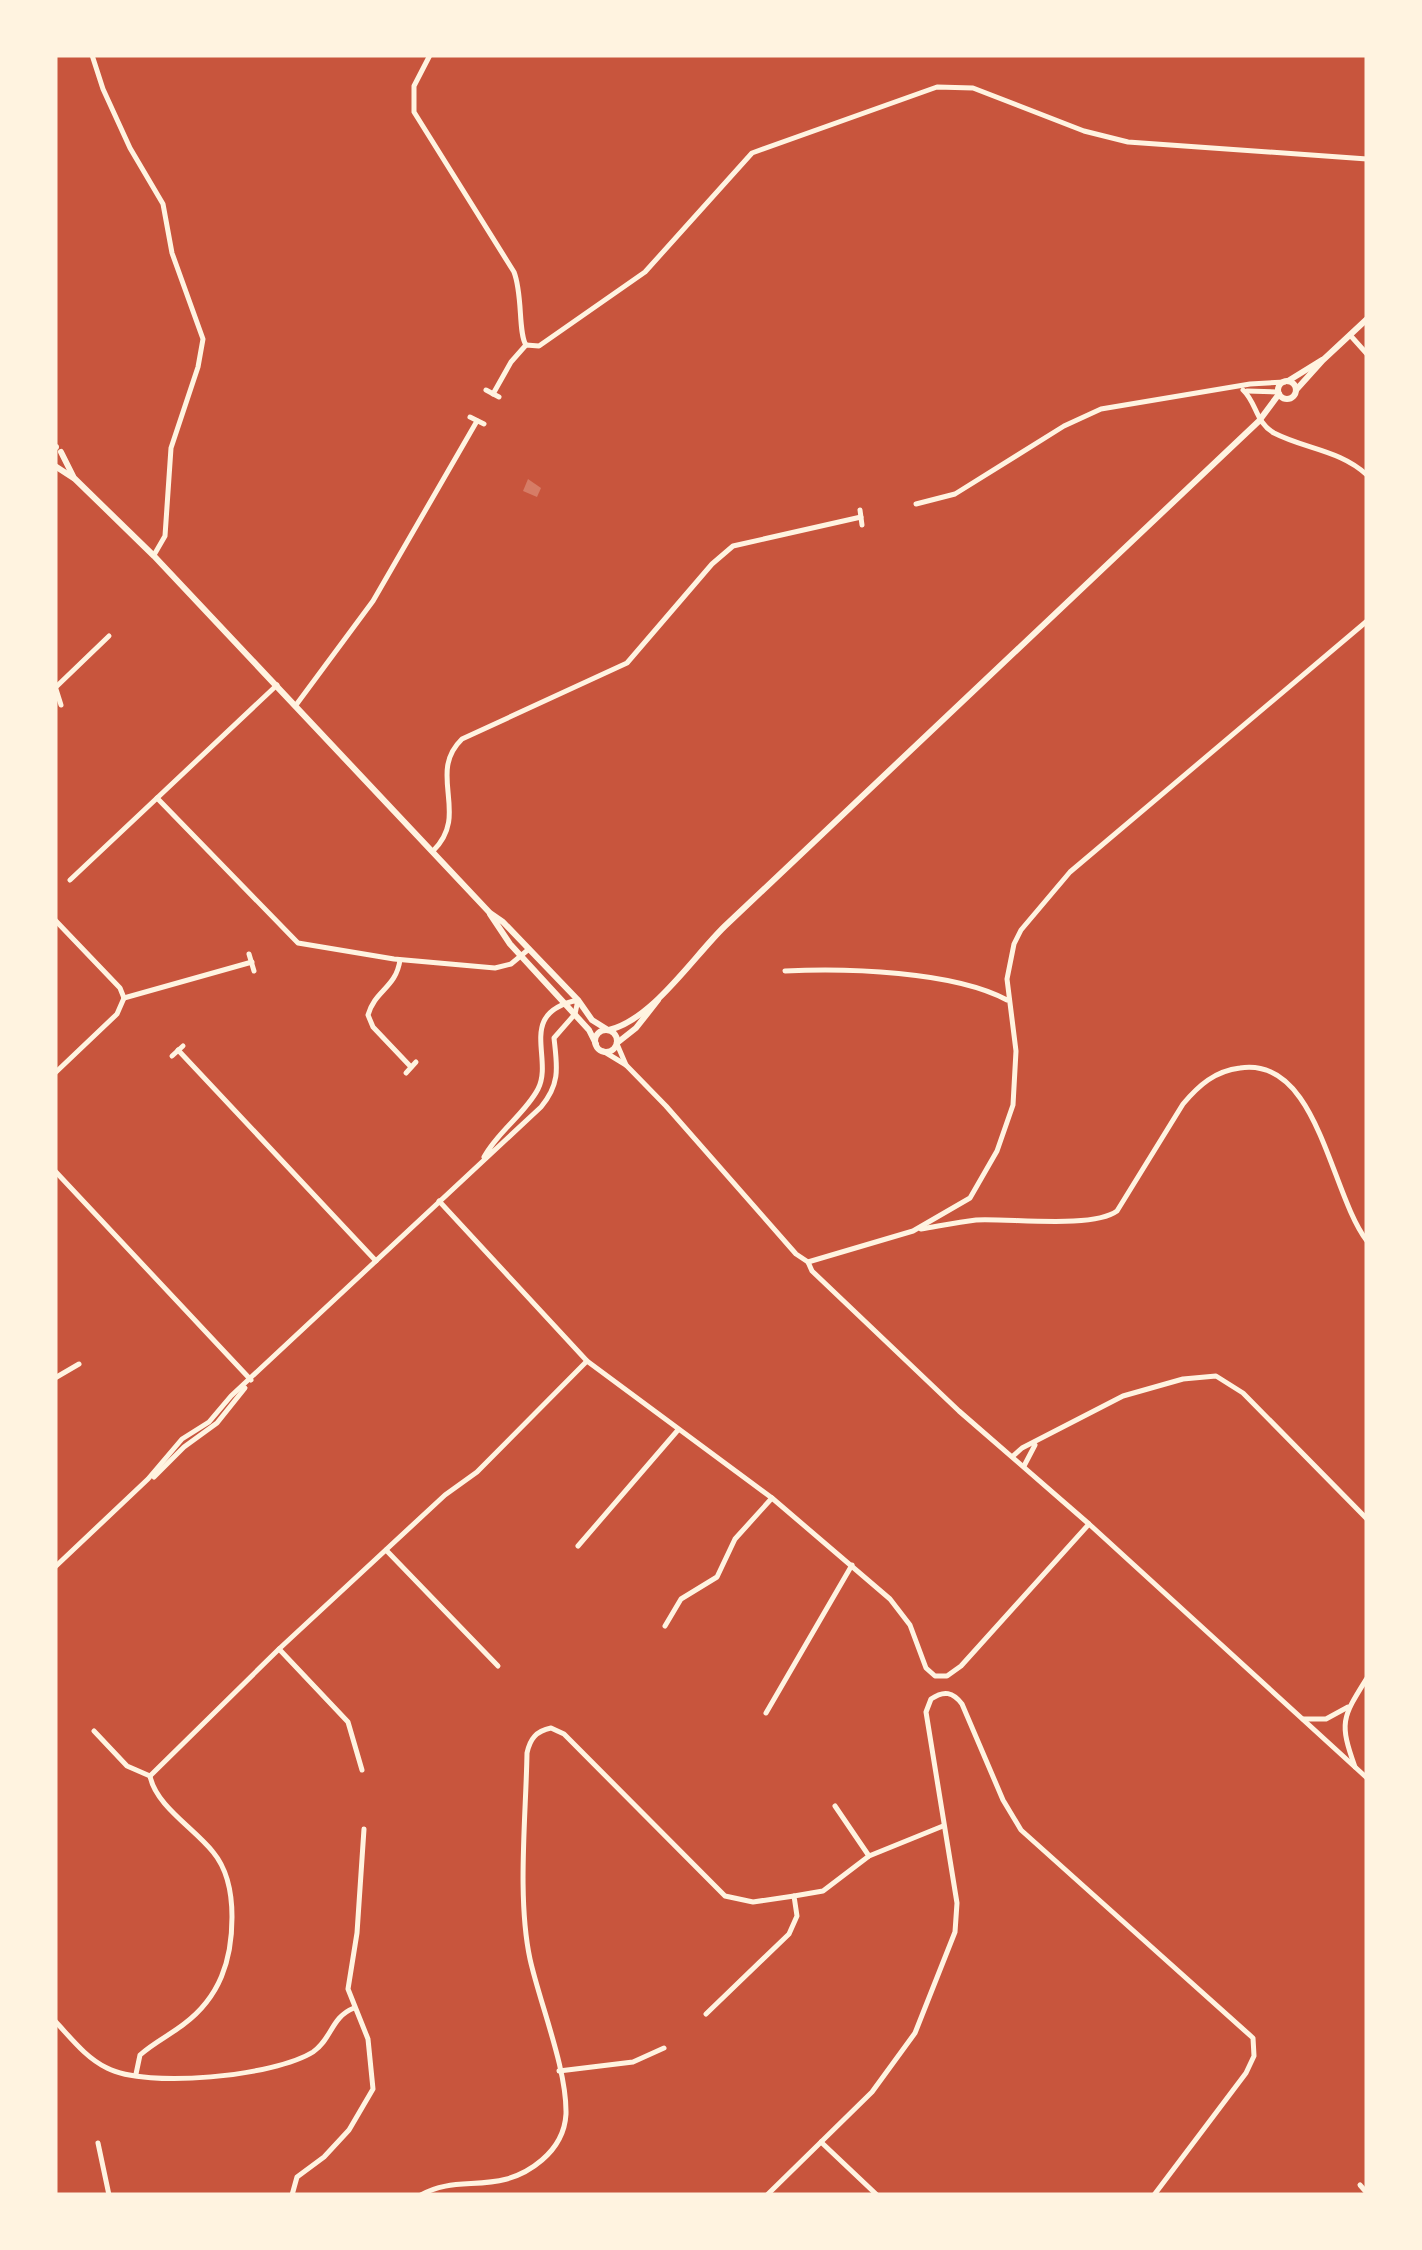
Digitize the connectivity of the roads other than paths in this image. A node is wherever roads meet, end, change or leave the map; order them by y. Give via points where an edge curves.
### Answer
1 (92, 55) edge
2 (430, 55) edge
3 (1367, 159) edge
4 (1367, 319) edge
5 (1350, 335) junction
6 (526, 345) junction
7 (1367, 354) edge
8 (1323, 360) junction
9 (1286, 381) junction
10 (1241, 389) junction
11 (1296, 390) junction
12 (1279, 393) junction
13 (493, 394) dead end
14 (1287, 400) junction
15 (1268, 412) junction
16 (477, 421) dead end
17 (1260, 421) junction
18 (57, 448) edge
19 (55, 465) edge
20 (1367, 475) edge
21 (75, 479) junction
22 (916, 505) dead end
23 (861, 518) dead end
24 (154, 556) junction
25 (1367, 621) edge
26 (109, 636) dead end
27 (277, 685) junction
28 (56, 686) edge
29 (61, 704) dead end
30 (296, 705) junction
31 (157, 798) junction
32 (434, 851) junction
33 (70, 880) dead end
34 (490, 913) junction
35 (55, 920) edge
36 (528, 949) junction
37 (249, 954) dead end
38 (521, 956) junction
39 (400, 960) junction
40 (252, 962) junction
41 (254, 970) dead end
42 (785, 971) dead end
43 (662, 995) junction
44 (124, 998) junction
45 (578, 1000) junction
46 (1007, 1000) junction
47 (564, 1003) junction
48 (574, 1014) junction
49 (609, 1030) junction
50 (596, 1044) junction
51 (617, 1044) junction
52 (178, 1051) dead end
53 (603, 1052) junction
54 (626, 1065) junction
55 (411, 1067) dead end
56 (55, 1073) edge
57 (484, 1157) junction
58 (55, 1171) edge
59 (439, 1201) junction
60 (913, 1231) junction
61 (1367, 1241) edge
62 (376, 1261) junction
63 (808, 1262) junction
64 (587, 1361) junction
65 (79, 1364) dead end
66 (55, 1378) edge
67 (249, 1383) junction
68 (678, 1430) junction
69 (1036, 1443) junction
70 (1013, 1456) junction
71 (1024, 1466) junction
72 (772, 1498) junction
73 (1367, 1519) edge
74 (1089, 1524) junction
75 (578, 1546) dead end
76 (386, 1550) junction
77 (852, 1565) junction
78 (55, 1567) edge
79 (665, 1626) dead end
80 (278, 1649) junction
81 (498, 1666) dead end
82 (1367, 1678) edge
83 (1350, 1704) junction
84 (766, 1713) dead end
85 (1301, 1718) junction
86 (94, 1730) dead end
87 (1356, 1768) junction
88 (362, 1770) dead end
89 (150, 1776) junction
90 (1367, 1778) edge
91 (835, 1806) dead end
92 (943, 1826) junction
93 (364, 1829) dead end
94 (869, 1856) junction
95 (794, 1896) junction
96 (354, 2008) junction
97 (706, 2014) dead end
98 (55, 2021) edge
99 (664, 2048) dead end
100 (559, 2071) junction
101 (136, 2074) junction
102 (821, 2142) junction
103 (98, 2143) dead end
104 (1360, 2185) dead end
105 (1367, 2192) edge
106 (108, 2195) edge
107 (292, 2195) edge
108 (421, 2195) edge
109 (767, 2195) edge
110 (877, 2195) edge
111 (1154, 2195) edge

1 - 24 street via 135,158 163,204 202,339 171,448 165,536
2 - 6 street via 414,86 414,112 514,272
3 - 6 street via 1128,142 973,88 937,87 752,153 645,272 540,346
4 - 5 street
5 - 7 street
5 - 8 street
6 - 13 street
8 - 9 street
8 - 11 street
9 - 10 street
9 - 11 street
9 - 12 street
10 - 12 street
10 - 17 street
10 - 22 street via 1088,414 955,494
11 - 14 street
12 - 14 street
12 - 15 street
14 - 15 street
15 - 17 street
16 - 30 street via 366,612
17 - 20 street
17 - 43 street via 711,940
18 - 19 street
18 - 21 street
19 - 21 street
21 - 24 street
23 - 32 street via 733,546 626,663 462,738 447,764 448,835
24 - 27 street
25 - 46 street via 1061,880 1017,938
26 - 28 street
27 - 30 street
27 - 31 street
28 - 29 street
30 - 32 street
31 - 33 street
31 - 39 street via 298,944
32 - 34 street
34 - 36 street
34 - 38 street
35 - 44 street
36 - 38 street
36 - 45 street
37 - 40 street
38 - 39 street via 499,968
38 - 47 street
39 - 55 street via 397,976 368,1015
40 - 41 street
40 - 44 street
42 - 46 street via 957,982
43 - 49 street via 628,1024
43 - 51 street
44 - 56 street via 117,1014
45 - 47 street
45 - 48 street
45 - 49 street
46 - 60 street via 1016,1080 997,1151 970,1198
47 - 48 street
47 - 57 street via 540,1029 538,1088
48 - 50 street
48 - 57 street via 554,1038 552,1092
49 - 50 street via 597,1034
49 - 51 street
50 - 53 street
51 - 53 street
51 - 54 street
52 - 62 street
53 - 54 street
54 - 63 street
57 - 59 street
58 - 67 street
59 - 62 street
59 - 64 street
60 - 61 street via 976,1220 1110,1216 1182,1104 1207,1079 1247,1066 1272,1072 1297,1090
60 - 63 street
62 - 67 street
63 - 70 street
64 - 68 street
64 - 76 street via 477,1472
65 - 66 street
67 - 78 street via 182,1439
68 - 72 street
68 - 75 street
69 - 70 street
69 - 71 street
69 - 73 street via 1124,1396 1216,1376 1243,1393
70 - 71 street
71 - 74 street
72 - 77 street
72 - 79 street via 735,1539 717,1577 682,1600
74 - 77 street via 947,1676 930,1673 901,1611
74 - 85 street
76 - 80 street
76 - 81 street
77 - 84 street
80 - 88 street via 348,1722
80 - 89 street
82 - 83 street
83 - 85 street via 1326,1719
83 - 87 street via 1344,1734
85 - 87 street
86 - 89 street via 134,1772
87 - 90 street
89 - 101 street via 158,1794 222,1864 232,1936 213,1994 140,2054
91 - 94 street
92 - 94 street
92 - 102 street via 958,1917 926,2013 879,2084
92 - 111 street via 926,1712 938,1694 952,1694 1021,1830 1253,2038 1246,2073
93 - 96 street via 348,1982
94 - 95 street via 830,1888
95 - 97 street via 789,1934
95 - 100 street via 753,1902 724,1896 564,1734 552,1728 538,1733 527,1754 527,1938
96 - 101 street via 338,2016 318,2048 284,2066 201,2078
96 - 107 street via 368,2039 372,2094 329,2153 297,2177
98 - 101 street via 104,2067
99 - 100 street via 634,2062
100 - 108 street via 564,2125 545,2158 506,2180
102 - 109 street
102 - 110 street
103 - 106 street
104 - 105 street

